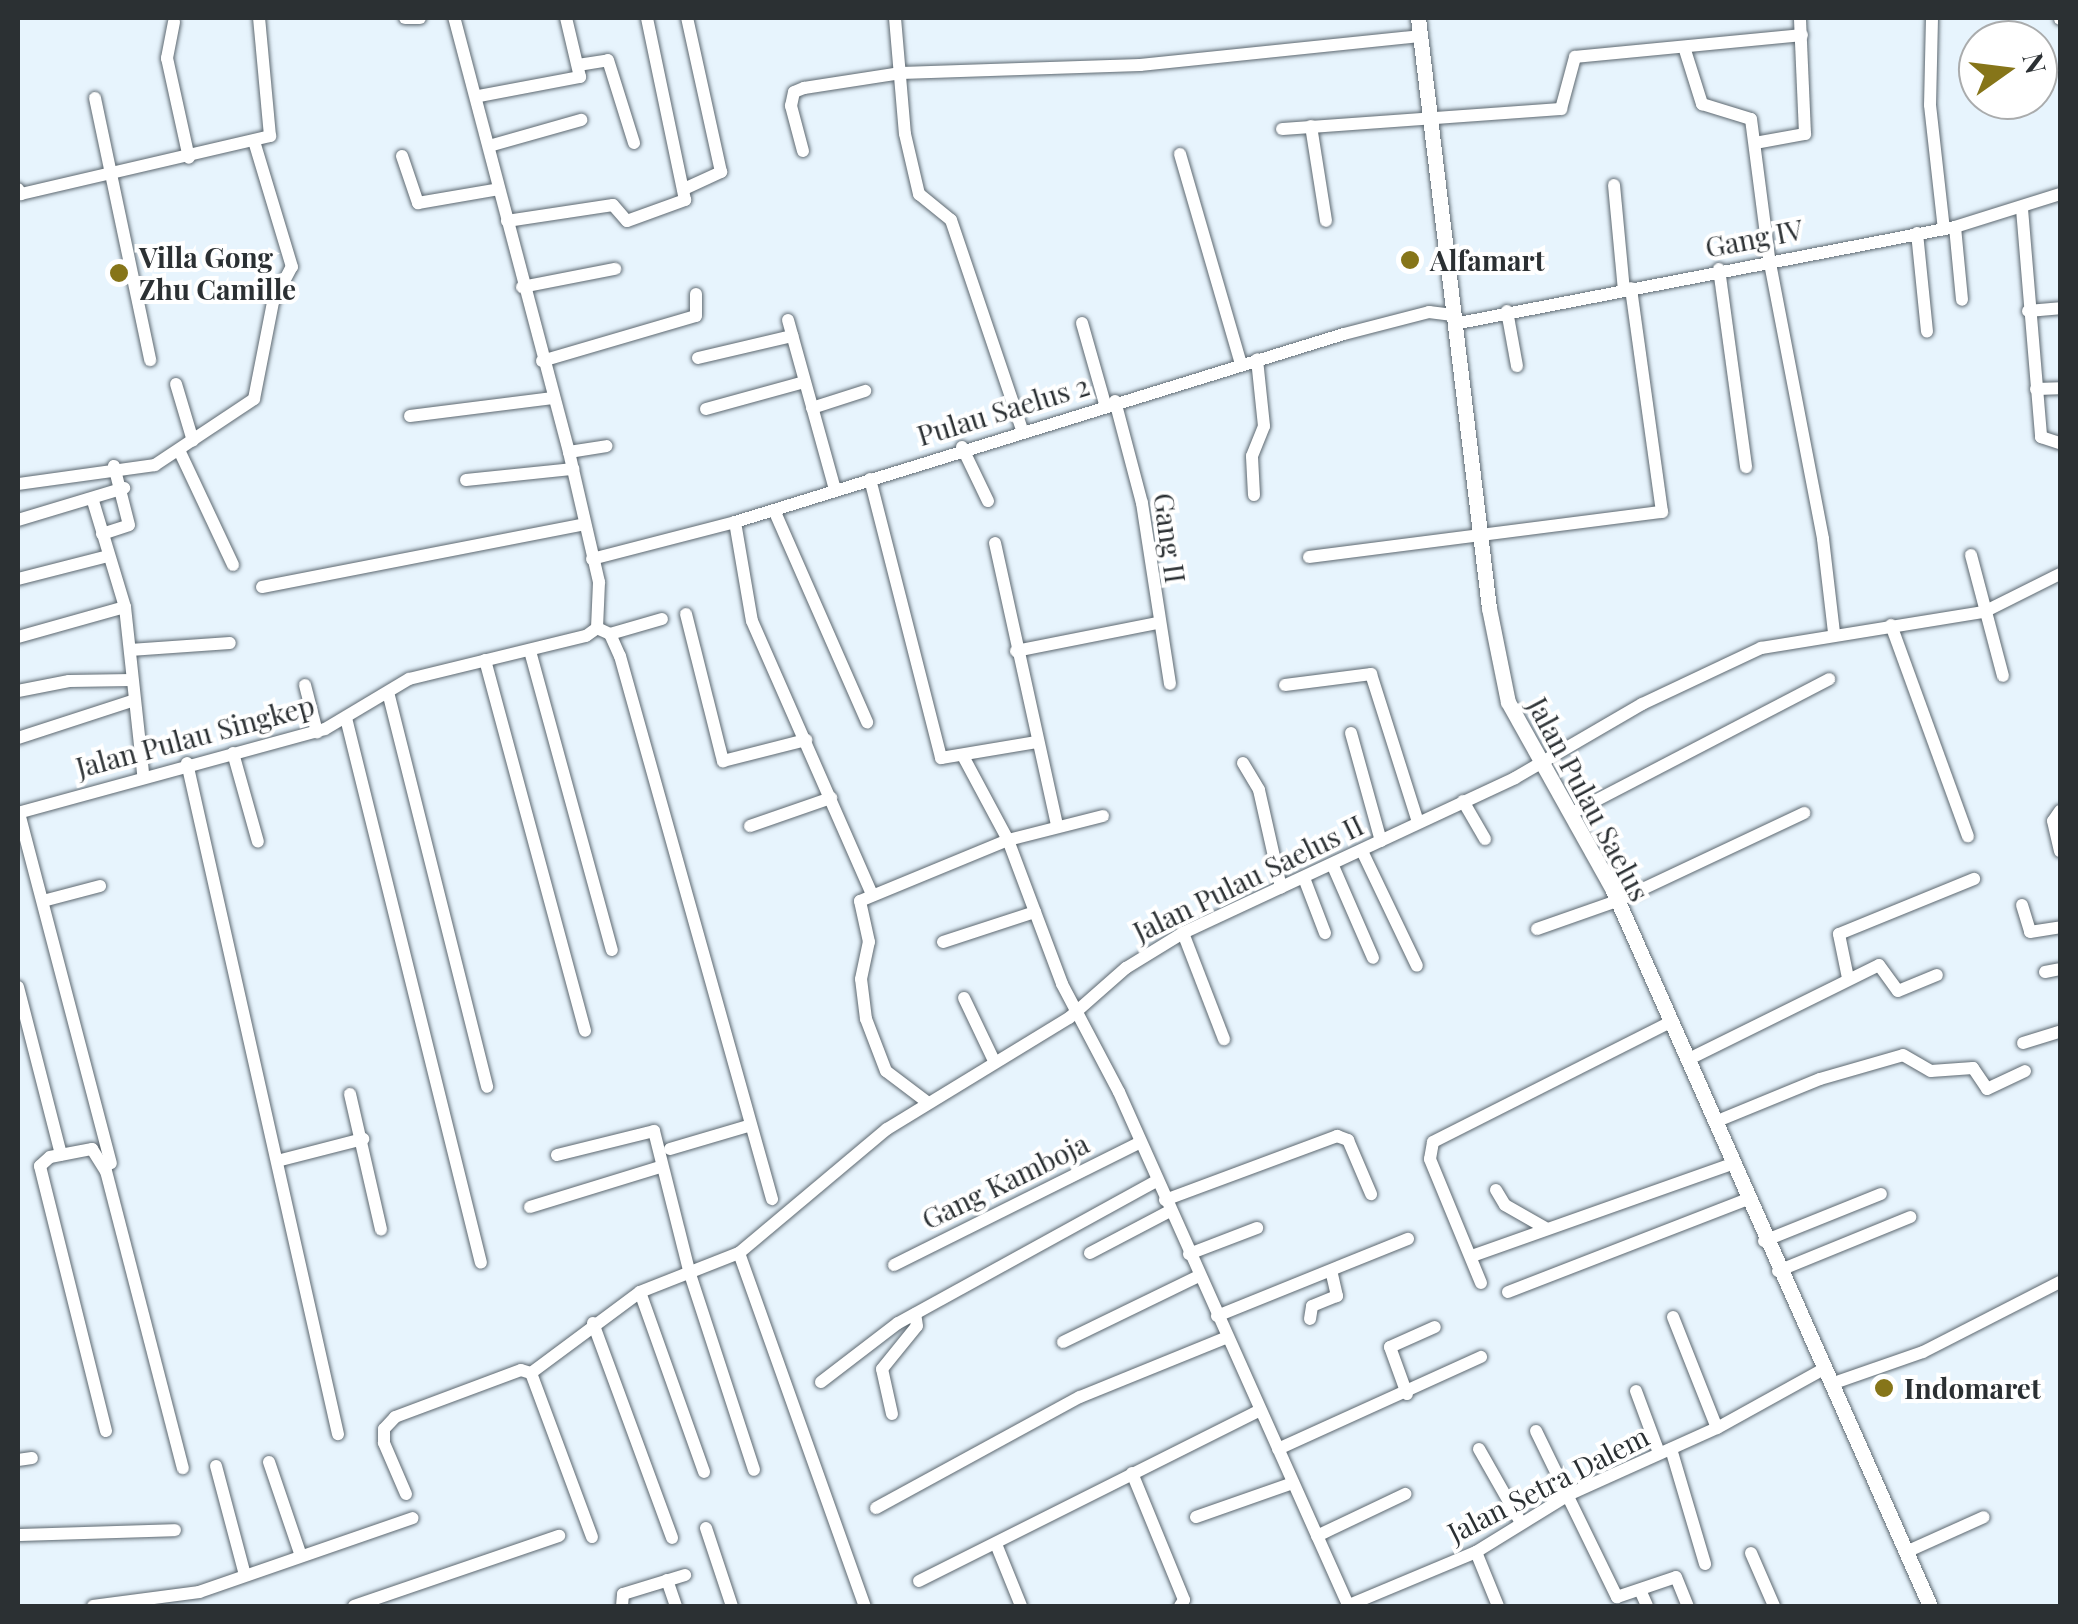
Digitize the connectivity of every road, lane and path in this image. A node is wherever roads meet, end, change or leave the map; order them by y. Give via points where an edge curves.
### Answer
1 (259, 18) edge
2 (405, 18) edge
3 (420, 18) edge
4 (454, 18) edge
5 (566, 18) edge
6 (647, 18) edge
7 (687, 18) edge
8 (895, 18) edge
9 (1418, 18) edge
10 (1800, 18) edge
11 (1932, 18) edge
12 (174, 22) dead end
13 (1802, 35) junction
14 (1419, 36) junction
15 (1685, 50) junction
16 (578, 65) junction
17 (902, 73) junction
18 (479, 96) junction
19 (95, 98) dead end
20 (1426, 115) junction
21 (581, 120) dead end
22 (1310, 126) junction
23 (1282, 129) dead end
24 (254, 141) junction
25 (634, 143) dead end
26 (1755, 143) junction
27 (489, 146) junction
28 (802, 150) dead end
29 (1180, 154) dead end
30 (402, 156) dead end
31 (189, 158) junction
32 (113, 174) junction
33 (1614, 185) dead end
34 (18, 189) edge
35 (499, 189) junction
36 (684, 189) junction
37 (2060, 194) edge
38 (2022, 208) junction
39 (507, 221) junction
40 (1326, 221) dead end
41 (1950, 228) junction
42 (1917, 234) junction
43 (1769, 258) junction
44 (615, 269) dead end
45 (1719, 270) junction
46 (522, 288) junction
47 (1628, 289) junction
48 (1450, 292) junction
49 (696, 294) dead end
50 (1962, 300) dead end
51 (2060, 308) edge
52 (1507, 311) junction
53 (2028, 311) junction
54 (1429, 312) junction
55 (788, 320) dead end
56 (1454, 320) junction
57 (1082, 323) dead end
58 (1926, 331) dead end
59 (792, 336) junction
60 (698, 358) dead end
61 (1258, 359) junction
62 (150, 360) dead end
63 (542, 361) junction
64 (1240, 364) junction
65 (1517, 366) dead end
66 (804, 382) junction
67 (176, 384) dead end
68 (2060, 388) edge
69 (2036, 390) junction
70 (865, 391) dead end
71 (553, 398) junction
72 (1110, 402) junction
73 (812, 408) junction
74 (706, 409) dead end
75 (410, 416) dead end
76 (1022, 430) junction
77 (193, 441) junction
78 (2060, 444) edge
79 (607, 446) dead end
80 (962, 447) junction
81 (179, 450) junction
82 (569, 452) junction
83 (114, 466) junction
84 (1746, 467) dead end
85 (573, 469) junction
86 (870, 479) junction
87 (466, 480) dead end
88 (18, 484) edge
89 (124, 488) junction
90 (835, 490) junction
91 (1254, 495) dead end
92 (988, 501) dead end
93 (93, 502) junction
94 (774, 510) junction
95 (18, 520) edge
96 (736, 522) junction
97 (585, 524) junction
98 (102, 534) junction
99 (1481, 534) junction
100 (995, 544) dead end
101 (1971, 555) dead end
102 (108, 556) junction
103 (1309, 557) dead end
104 (592, 559) junction
105 (233, 565) dead end
106 (2060, 574) edge
107 (18, 579) edge
108 (262, 586) dead end
109 (125, 607) junction
110 (1984, 612) junction
111 (686, 614) dead end
112 (662, 619) dead end
113 (1158, 623) junction
114 (1891, 626) junction
115 (604, 631) junction
116 (1834, 632) junction
117 (18, 637) edge
118 (230, 643) dead end
119 (130, 650) junction
120 (530, 650) junction
121 (1016, 651) junction
122 (485, 660) junction
123 (2003, 676) dead end
124 (1829, 678) dead end
125 (132, 680) junction
126 (305, 684) dead end
127 (1170, 684) dead end
128 (1285, 685) dead end
129 (18, 691) edge
130 (388, 692) junction
131 (132, 700) junction
132 (346, 718) junction
133 (867, 722) dead end
134 (317, 732) junction
135 (1351, 734) dead end
136 (18, 738) edge
137 (806, 740) junction
138 (1037, 742) junction
139 (233, 753) junction
140 (964, 756) junction
141 (1540, 762) junction
142 (188, 763) junction
143 (1243, 764) dead end
144 (144, 774) junction
145 (831, 798) junction
146 (1463, 801) junction
147 (2060, 811) edge
148 (18, 813) edge
149 (1572, 813) junction
150 (1804, 813) dead end
151 (1104, 816) dead end
152 (1418, 822) junction
153 (750, 826) dead end
154 (1057, 826) junction
155 (1968, 836) dead end
156 (1485, 839) dead end
157 (1008, 840) junction
158 (1381, 841) junction
159 (258, 842) dead end
160 (1362, 851) junction
161 (2060, 851) edge
162 (1332, 866) junction
163 (1304, 878) junction
164 (1974, 879) dead end
165 (100, 886) dead end
166 (1281, 888) junction
167 (872, 894) junction
168 (43, 901) junction
169 (1618, 901) junction
170 (2022, 905) dead end
171 (1035, 912) junction
172 (2060, 928) edge
173 (1536, 930) dead end
174 (1183, 933) junction
175 (1326, 933) dead end
176 (943, 942) dead end
177 (612, 950) dead end
178 (1373, 958) dead end
179 (1417, 966) dead end
180 (2060, 969) edge
181 (2045, 972) dead end
182 (1937, 975) dead end
183 (1848, 978) junction
184 (18, 987) edge
185 (964, 998) dead end
186 (1080, 1010) junction
187 (1669, 1022) junction
188 (584, 1031) dead end
189 (2060, 1032) edge
190 (1224, 1039) dead end
191 (24, 1040) edge
192 (2022, 1043) dead end
193 (1688, 1060) junction
194 (994, 1061) junction
195 (2025, 1071) dead end
196 (487, 1088) dead end
197 (350, 1094) dead end
198 (926, 1102) junction
199 (1714, 1122) junction
200 (752, 1125) junction
201 (363, 1139) junction
202 (1140, 1143) junction
203 (670, 1149) dead end
204 (556, 1154) dead end
205 (60, 1155) junction
206 (281, 1160) junction
207 (1732, 1164) junction
208 (660, 1166) junction
209 (1156, 1180) junction
210 (1496, 1190) dead end
211 (1371, 1194) dead end
212 (1881, 1194) dead end
213 (772, 1199) dead end
214 (1748, 1199) junction
215 (121, 1204) dead end
216 (1168, 1206) junction
217 (530, 1208) dead end
218 (1910, 1216) dead end
219 (1257, 1228) dead end
220 (382, 1229) dead end
221 (1547, 1229) junction
222 (1408, 1239) dead end
223 (1764, 1241) junction
224 (739, 1253) junction
225 (1090, 1253) dead end
226 (1189, 1254) junction
227 (1472, 1256) junction
228 (481, 1263) dead end
229 (894, 1265) dead end
230 (1778, 1271) junction
231 (690, 1274) junction
232 (1332, 1274) junction
233 (1200, 1276) junction
234 (2060, 1282) edge
235 (1481, 1284) dead end
236 (640, 1292) junction
237 (1508, 1292) dead end
238 (915, 1314) junction
239 (1217, 1316) junction
240 (1674, 1317) dead end
241 (1310, 1320) dead end
242 (592, 1323) junction
243 (1435, 1327) dead end
244 (1224, 1338) junction
245 (1062, 1342) dead end
246 (1481, 1356) dead end
247 (531, 1373) junction
248 (1827, 1377) junction
249 (821, 1382) dead end
250 (1636, 1390) dead end
251 (1407, 1394) junction
252 (1260, 1410) junction
253 (892, 1414) dead end
254 (1716, 1428) junction
255 (106, 1431) dead end
256 (1536, 1432) dead end
257 (338, 1434) dead end
258 (1278, 1449) junction
259 (1479, 1449) dead end
260 (1665, 1451) junction
261 (269, 1462) dead end
262 (216, 1466) dead end
263 (183, 1468) dead end
264 (754, 1470) dead end
265 (704, 1472) dead end
266 (1132, 1472) junction
267 (1293, 1484) junction
268 (406, 1494) dead end
269 (1405, 1494) dead end
270 (1570, 1494) junction
271 (876, 1508) dead end
272 (1984, 1517) dead end
273 (413, 1518) dead end
274 (1196, 1518) dead end
275 (1521, 1523) junction
276 (706, 1528) dead end
277 (175, 1530) dead end
278 (18, 1535) edge
279 (558, 1536) dead end
280 (1316, 1536) junction
281 (592, 1537) dead end
282 (672, 1538) dead end
283 (996, 1544) junction
284 (1476, 1552) junction
285 (1906, 1552) junction
286 (1751, 1553) dead end
287 (301, 1556) junction
288 (1705, 1564) dead end
289 (245, 1575) junction
290 (685, 1575) dead end
291 (667, 1580) junction
292 (919, 1582) dead end
293 (1640, 1590) junction
294 (202, 1599) edge
295 (1374, 1601) edge
296 (93, 1606) edge
297 (354, 1606) edge
298 (622, 1606) edge
299 (676, 1606) edge
300 (732, 1606) edge
301 (866, 1606) edge
302 (1021, 1606) edge
303 (1180, 1606) edge
304 (1348, 1606) edge
305 (1498, 1606) edge
306 (1647, 1606) edge
307 (1688, 1606) edge
308 (1774, 1606) edge
309 (1930, 1606) edge

1 - 24 street via 270,136
2 - 3 street
4 - 18 street
5 - 16 street
6 - 36 street
7 - 36 street via 722,172
8 - 17 street
9 - 14 street, Jalan Pulau Saelus
10 - 13 street
11 - 41 street via 1930,105
12 - 31 street via 167,58
13 - 15 street via 1700,41
13 - 26 street via 1805,134
14 - 17 street via 1140,65
14 - 20 street, Jalan Pulau Saelus
15 - 20 street via 1572,58 1561,108
15 - 26 street via 1702,104 1748,114
16 - 18 street via 578,78
16 - 25 street via 608,60
17 - 28 street via 794,92
17 - 76 street via 905,134 919,194 951,220
18 - 27 street
19 - 32 street
20 - 22 street
20 - 48 street, Jalan Pulau Saelus
21 - 27 street
22 - 23 street
22 - 40 street
24 - 31 street
24 - 77 street via 292,274 272,302 254,399
26 - 43 street
27 - 35 street
29 - 64 street
30 - 35 street via 415,202
31 - 32 street
32 - 34 street via 21,194
32 - 62 street
33 - 47 street
35 - 39 street
36 - 39 street via 682,202 627,220 610,205
37 - 38 street, Gang IV
38 - 41 street, Gang IV
38 - 53 street
39 - 46 street
41 - 42 street, Gang IV
41 - 50 street
42 - 43 street, Gang IV
42 - 58 street
43 - 45 street, Gang IV
43 - 116 street via 1823,538
44 - 46 street
45 - 47 street, Gang IV
45 - 84 street
46 - 63 street
47 - 52 street, Gang IV
47 - 99 street via 1663,510
48 - 54 street, Pulau Saelus 2
48 - 56 street, Jalan Pulau Saelus
49 - 63 street via 696,316
51 - 53 street
52 - 56 street, Gang IV
52 - 65 street
53 - 69 street
54 - 56 street, Pulau Saelus 2
54 - 61 street, Pulau Saelus 2
55 - 59 street
56 - 99 street, Jalan Pulau Saelus
57 - 72 street, Gang II
59 - 60 street
59 - 66 street
61 - 64 street, Pulau Saelus 2
61 - 91 street via 1264,426 1252,456
63 - 71 street
64 - 72 street, Pulau Saelus 2
66 - 73 street
66 - 74 street
67 - 77 street
68 - 69 street
69 - 78 street via 2041,437
70 - 73 street
71 - 75 street
71 - 82 street
72 - 76 street, Pulau Saelus 2
72 - 113 street, Gang II via 1142,503
73 - 90 street
76 - 80 street, Pulau Saelus 2
77 - 81 street
79 - 82 street
80 - 86 street, Pulau Saelus 2
80 - 92 street
81 - 83 street via 146,467
81 - 105 street
82 - 85 street
83 - 88 street
83 - 89 street
85 - 87 street
85 - 97 street
86 - 90 street, Pulau Saelus 2
86 - 140 street via 941,758
89 - 93 street
89 - 98 street via 129,524
90 - 94 street, Pulau Saelus 2
93 - 95 street
93 - 98 street
94 - 96 street, Pulau Saelus 2
94 - 133 street
96 - 104 street, Pulau Saelus 2
96 - 137 street via 752,621
97 - 104 street
97 - 108 street
98 - 102 street
99 - 103 street
99 - 141 street, Jalan Pulau Saelus via 1499,671
100 - 121 street
101 - 110 street
102 - 107 street
102 - 109 street
104 - 115 street
106 - 110 street, Jalan Pulau Saelus II
109 - 117 street
109 - 119 street
110 - 114 street, Jalan Pulau Saelus II
110 - 123 street
111 - 137 street via 724,761
112 - 115 street, Jalan Pulau Singkep
113 - 121 street
113 - 127 street, Gang II
114 - 116 street, Jalan Pulau Saelus II
114 - 155 street
115 - 120 street, Jalan Pulau Singkep
115 - 200 street
116 - 141 street, Jalan Pulau Saelus II via 1738,658
118 - 119 street
119 - 125 street
120 - 122 street, Jalan Pulau Singkep
120 - 177 street
121 - 138 street
122 - 130 street, Jalan Pulau Singkep via 435,670
122 - 188 street
124 - 149 street
125 - 129 street via 69,680
125 - 131 street
126 - 134 street
128 - 152 street via 1371,674
130 - 132 street, Jalan Pulau Singkep
130 - 196 street
131 - 136 street
131 - 144 street
132 - 134 street, Jalan Pulau Singkep
132 - 228 street
134 - 139 street, Jalan Pulau Singkep
135 - 158 street
137 - 145 street
138 - 140 street
138 - 154 street
139 - 142 street, Jalan Pulau Singkep
139 - 159 street
140 - 157 street
141 - 146 street, Jalan Pulau Saelus II
141 - 149 street, Jalan Pulau Saelus
142 - 144 street, Jalan Pulau Singkep
142 - 206 street
143 - 166 street via 1259,790
144 - 148 street, Jalan Pulau Singkep
145 - 153 street
145 - 167 street
146 - 152 street, Jalan Pulau Saelus II
146 - 156 street
147 - 161 street via 2053,821
148 - 168 street
149 - 169 street, Jalan Pulau Saelus
150 - 169 street
151 - 154 street
152 - 158 street, Jalan Pulau Saelus II
154 - 157 street
157 - 167 street
157 - 171 street
158 - 160 street, Jalan Pulau Saelus II
160 - 162 street, Jalan Pulau Saelus II
160 - 179 street
162 - 163 street, Jalan Pulau Saelus II
162 - 178 street
163 - 166 street, Jalan Pulau Saelus II
163 - 175 street
164 - 183 street via 1839,934
165 - 168 street
166 - 174 street, Jalan Pulau Saelus II
167 - 198 street via 860,903 868,942 860,978 866,1019 886,1071
168 - 215 street
169 - 173 street
169 - 187 street, Jalan Pulau Saelus
170 - 172 street via 2030,932
171 - 176 street
171 - 186 street via 1062,984
174 - 186 street, Jalan Pulau Saelus II via 1126,968
174 - 190 street
180 - 181 street
182 - 183 street via 1902,991 1894,989 1882,965
183 - 193 street
184 - 191 street
185 - 194 street
186 - 194 street, Jalan Pulau Saelus II
186 - 202 street
187 - 193 street, Jalan Pulau Saelus
187 - 227 street via 1433,1142 1430,1159
189 - 192 street
191 - 205 street
193 - 199 street, Jalan Pulau Saelus
194 - 198 street, Jalan Pulau Saelus II
195 - 199 street via 1987,1089 1973,1068 1931,1071 1904,1055 1820,1079
197 - 201 street
198 - 224 street, Jalan Pulau Saelus II via 757,1232
199 - 207 street, Jalan Pulau Saelus
200 - 203 street
200 - 213 street
201 - 206 street
201 - 220 street
202 - 209 street
202 - 229 street, Gang Kamboja
204 - 208 street via 650,1128
205 - 255 street via 42,1162 41,1170
205 - 263 street via 100,1154
206 - 257 street
207 - 214 street, Jalan Pulau Saelus
207 - 221 street
208 - 217 street
208 - 231 street
209 - 216 street
209 - 238 street
210 - 221 street via 1505,1206
211 - 216 street via 1348,1140 1337,1136
212 - 223 street
214 - 223 street, Jalan Pulau Saelus
214 - 237 street
216 - 225 street
216 - 226 street
218 - 230 street
219 - 226 street
221 - 227 street
222 - 232 street
223 - 230 street, Jalan Pulau Saelus
224 - 231 street, Jalan Pulau Saelus II
224 - 301 street
226 - 233 street
227 - 235 street
230 - 248 street, Jalan Pulau Saelus
231 - 236 street, Jalan Pulau Saelus II
231 - 264 street
232 - 239 street
232 - 241 street via 1336,1296 1312,1306
233 - 239 street
233 - 245 street
234 - 248 street, Jalan Setra Dalem via 1923,1352
236 - 242 street, Jalan Pulau Saelus II
236 - 265 street
238 - 249 street
238 - 253 street via 917,1326 907,1343 882,1369
239 - 244 street
240 - 254 street
242 - 247 street, Jalan Pulau Saelus II
242 - 282 street
243 - 251 street via 1390,1347
244 - 252 street
244 - 271 street via 1080,1398
246 - 251 street
247 - 268 street via 521,1370 395,1417 384,1429 384,1443
247 - 281 street
248 - 254 street, Jalan Setra Dalem
248 - 285 street, Jalan Pulau Saelus
250 - 260 street
251 - 258 street
252 - 258 street
252 - 266 street
254 - 260 street, Jalan Setra Dalem
256 - 270 street
258 - 267 street
259 - 275 street
260 - 270 street, Jalan Setra Dalem
260 - 288 street
261 - 287 street
262 - 289 street
266 - 283 street
266 - 303 street via 1184,1600
267 - 274 street
267 - 280 street
269 - 280 street
270 - 275 street, Jalan Setra Dalem
270 - 293 street via 1618,1597
272 - 285 street
273 - 287 street
275 - 284 street, Jalan Setra Dalem
276 - 300 street
277 - 278 street
279 - 297 street
280 - 304 street
283 - 292 street
283 - 302 street
284 - 295 street, Jalan Setra Dalem
284 - 305 street
285 - 309 street, Jalan Pulau Saelus
286 - 308 street
287 - 289 street
289 - 294 street
290 - 291 street
291 - 298 street via 622,1594
291 - 299 street
293 - 306 street
293 - 307 street via 1676,1577
294 - 296 street
295 - 304 street, Jalan Setra Dalem

